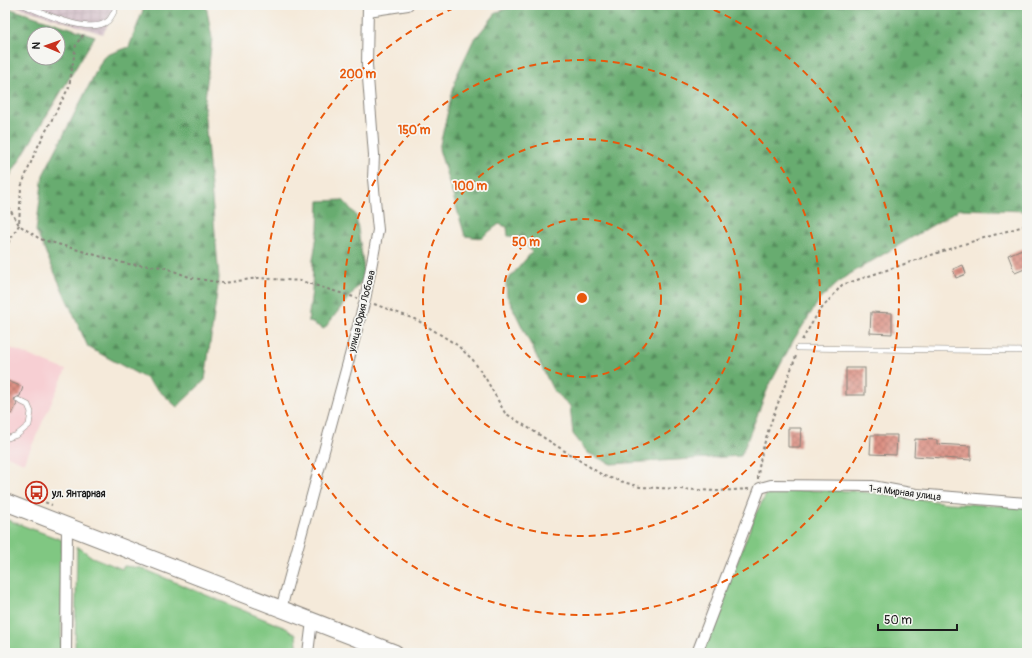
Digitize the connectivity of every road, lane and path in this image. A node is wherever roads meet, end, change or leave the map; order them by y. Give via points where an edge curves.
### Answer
1 (23, 5) edge
2 (118, 5) edge
3 (408, 5) edge
4 (368, 8) edge
5 (92, 27) junction
6 (5, 202) edge
7 (19, 225) junction
8 (1027, 225) edge
9 (5, 248) edge
10 (364, 300) junction
11 (798, 348) junction
12 (1027, 351) edge
13 (18, 400) dead end
14 (5, 439) edge
15 (760, 488) junction
16 (5, 502) edge
17 (1027, 503) edge
18 (67, 526) junction
19 (281, 609) junction
20 (312, 621) junction
21 (66, 653) edge
22 (308, 653) edge
23 (395, 653) edge
24 (697, 653) edge

1 - 5 lane
2 - 5 lane via 108,21
3 - 4 street
4 - 10 street, улица Юрия Лобова via 367,65 378,230
5 - 7 path via 76,44 69,87 36,150 21,187
6 - 7 path
7 - 9 path
7 - 10 path via 40,239 127,264 164,267 192,278 224,283 258,278 301,281
8 - 11 path via 842,285 818,313
10 - 15 path via 417,320 457,345 473,360 505,413 604,476 640,487 717,491
10 - 19 street, улица Юрия Лобова
11 - 12 lane
11 - 15 path via 758,467
13 - 14 lane via 28,405 31,412 28,424 17,435
15 - 17 street, 1-я Мирная улица via 771,485 872,486 916,494
15 - 24 street
16 - 18 main road
18 - 19 main road
18 - 21 street
19 - 20 main road
20 - 22 street
20 - 23 main road

